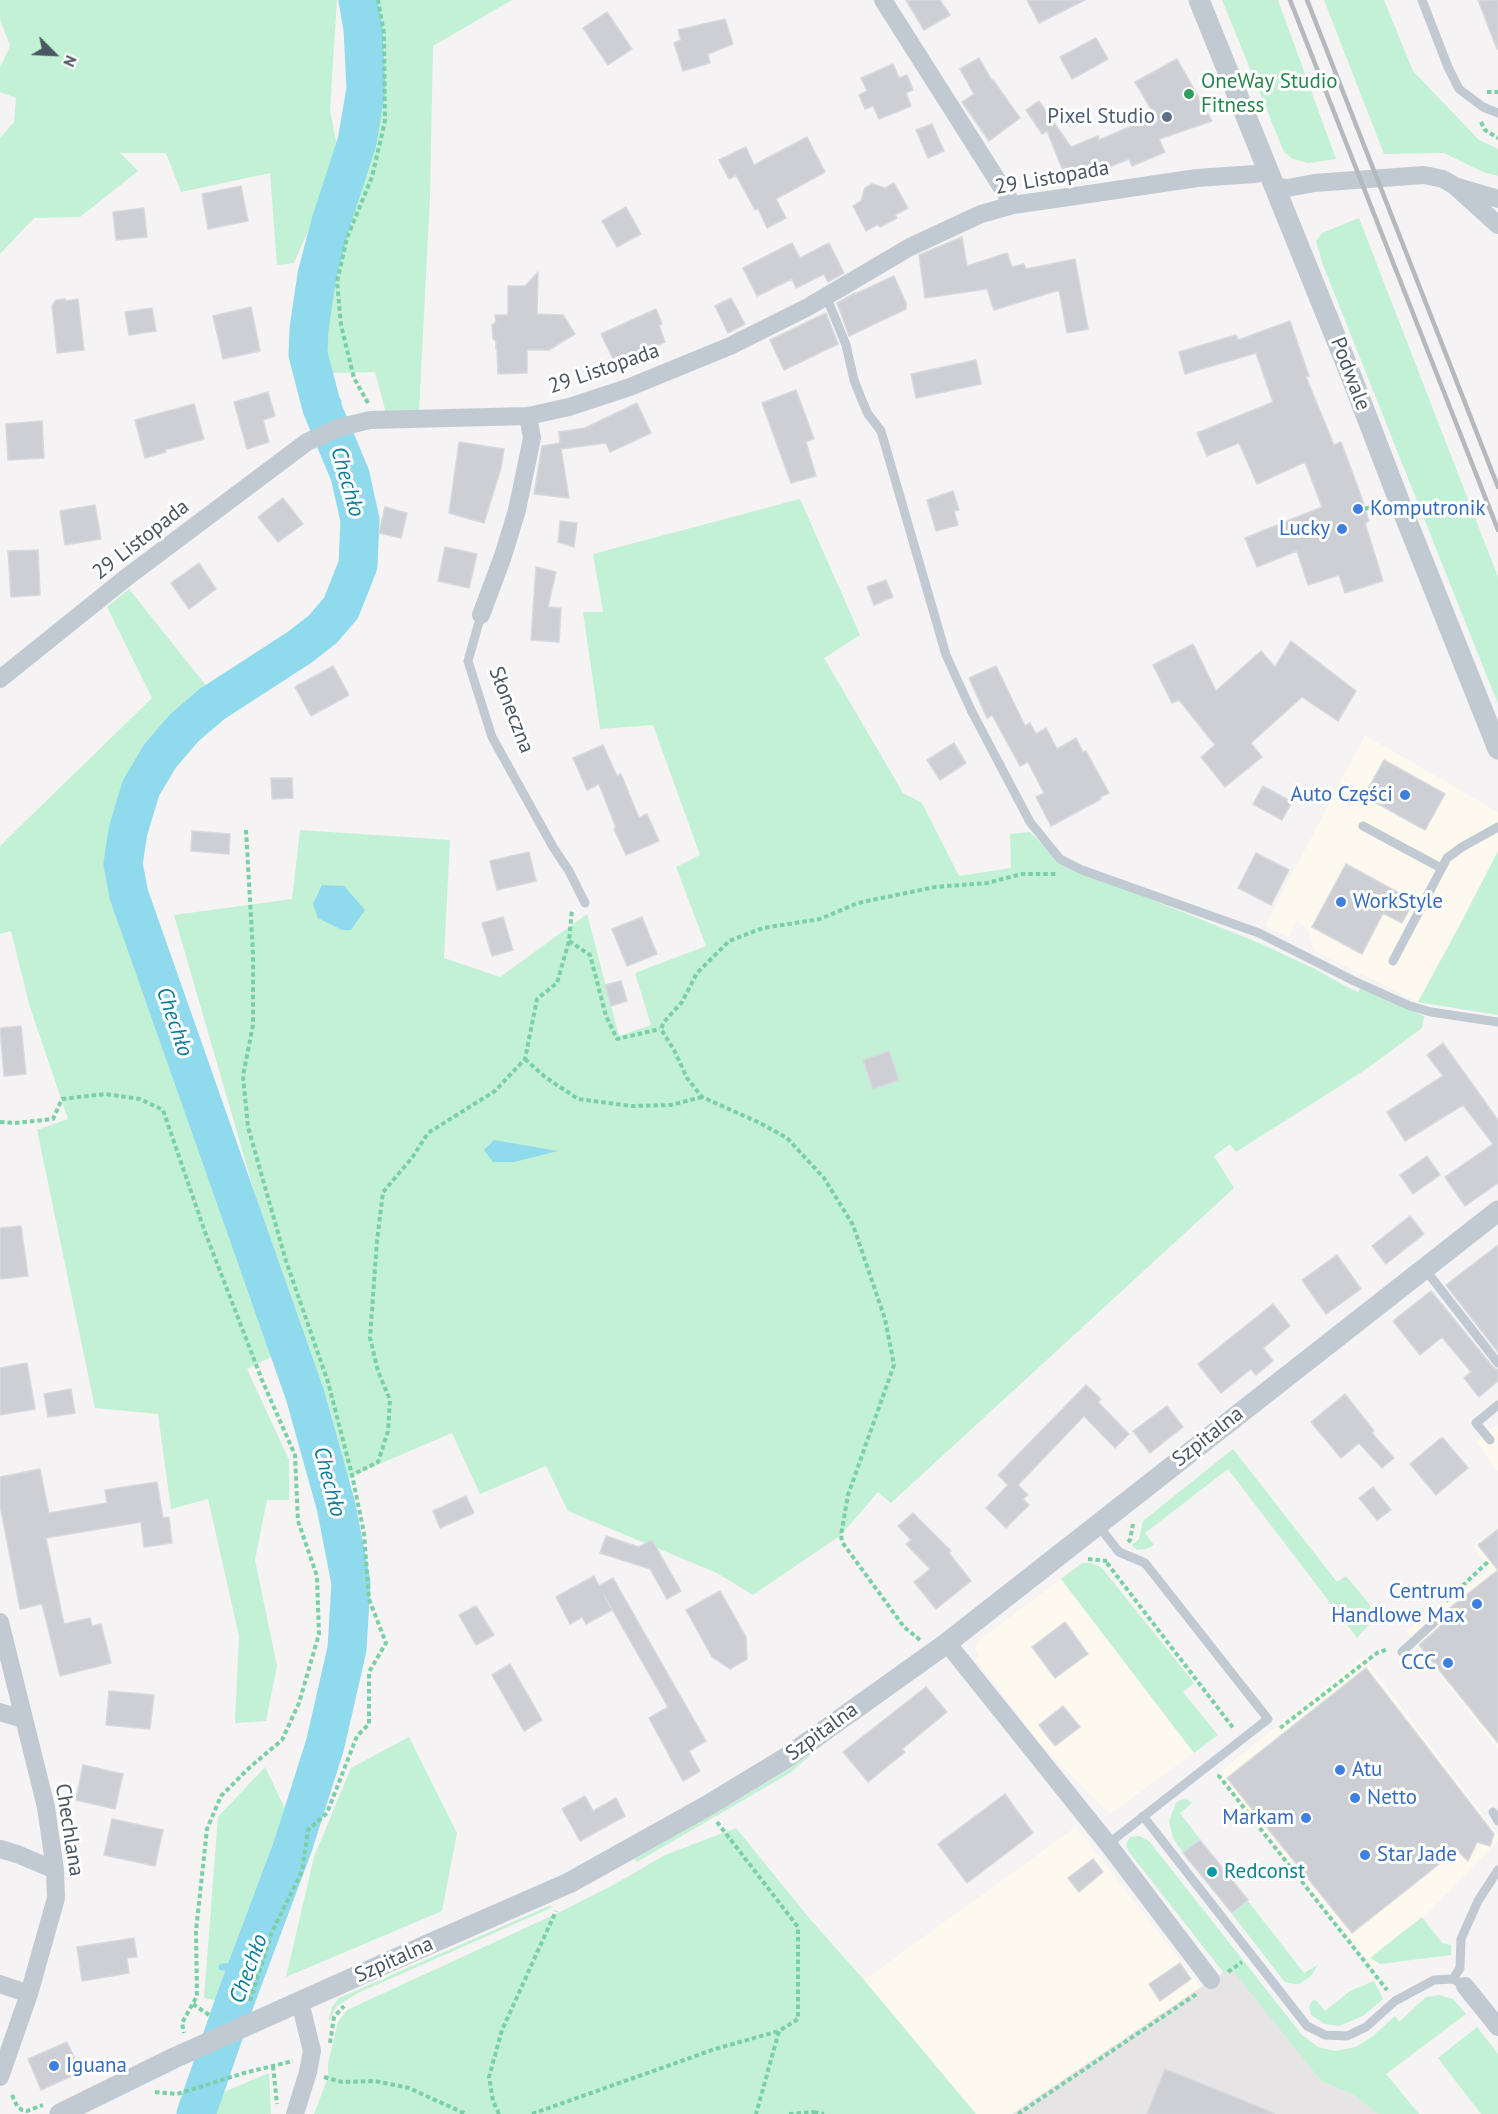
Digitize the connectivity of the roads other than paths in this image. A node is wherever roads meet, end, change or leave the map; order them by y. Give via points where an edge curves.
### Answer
1 (883, 0) edge
2 (1199, 0) edge
3 (1422, 0) edge
4 (1498, 113) edge
5 (1271, 179) junction
6 (1455, 186) junction
7 (1498, 199) edge
8 (1012, 205) junction
9 (1498, 225) edge
10 (826, 296) junction
11 (528, 416) junction
12 (481, 615) joint
13 (0, 679) edge
14 (1498, 749) edge
15 (1363, 826) dead end
16 (1498, 827) edge
17 (1441, 868) junction
18 (585, 903) dead end
19 (1393, 962) dead end
20 (1498, 1022) edge
21 (1498, 1211) edge
22 (1424, 1267) junction
23 (1498, 1363) edge
24 (1498, 1406) edge
25 (1490, 1440) dead end
26 (1097, 1524) junction
27 (1441, 1611) road end
28 (0, 1622) edge
29 (946, 1642) junction
30 (1400, 1649) road end
31 (0, 1712) edge
32 (23, 1719) junction
33 (1143, 1816) junction
34 (1108, 1844) junction
35 (0, 1849) edge
36 (56, 1870) junction
37 (1498, 1870) edge
38 (1212, 1981) road end
39 (1459, 1983) junction
40 (0, 1984) edge
41 (29, 1994) junction
42 (300, 2002) junction
43 (1495, 2017) edge
44 (0, 2077) edge
45 (60, 2114) edge
46 (295, 2114) edge

1 - 8 street
2 - 5 street, Podwale
3 - 4 lane via 1459,89
5 - 6 street, 29 Listopada via 1288,188 1413,176 1433,177
5 - 8 street, 29 Listopada via 1255,174 1197,178
5 - 14 street, Podwale
6 - 7 street, 29 Listopada
6 - 9 street, 29 Listopada
8 - 10 street, 29 Listopada via 981,214 910,247
10 - 11 street, 29 Listopada via 730,346 640,383
10 - 20 lane via 846,345 861,398 881,431 946,655 1030,822 1060,859 1259,933 1410,1006
11 - 12 street, Słoneczna via 532,438 517,510
11 - 13 street, 29 Listopada via 376,419 341,427 307,442 127,577
12 - 18 lane, Słoneczna via 468,661 492,737
15 - 17 lane
16 - 17 lane via 1462,847
17 - 19 lane
21 - 22 street, Szpitalna
22 - 23 lane
22 - 26 street, Szpitalna
24 - 25 lane via 1476,1423
26 - 29 street, Szpitalna
26 - 33 lane via 1119,1552 1145,1563 1268,1719
27 - 30 lane
28 - 32 street, Chechlana
29 - 34 street
29 - 42 street, Szpitalna via 786,1758 569,1883
31 - 32 street
32 - 36 street, Chechlana via 46,1807
33 - 34 lane
33 - 39 lane via 1307,2026 1325,2035 1347,2036 1366,2027 1395,2001 1434,1980
34 - 38 street
35 - 36 street
36 - 41 street, Chechlana via 56,1898
37 - 39 lane via 1461,1939
39 - 43 street
40 - 41 street
41 - 44 street, Chechlana
42 - 45 street, Szpitalna
42 - 46 street via 312,2051

